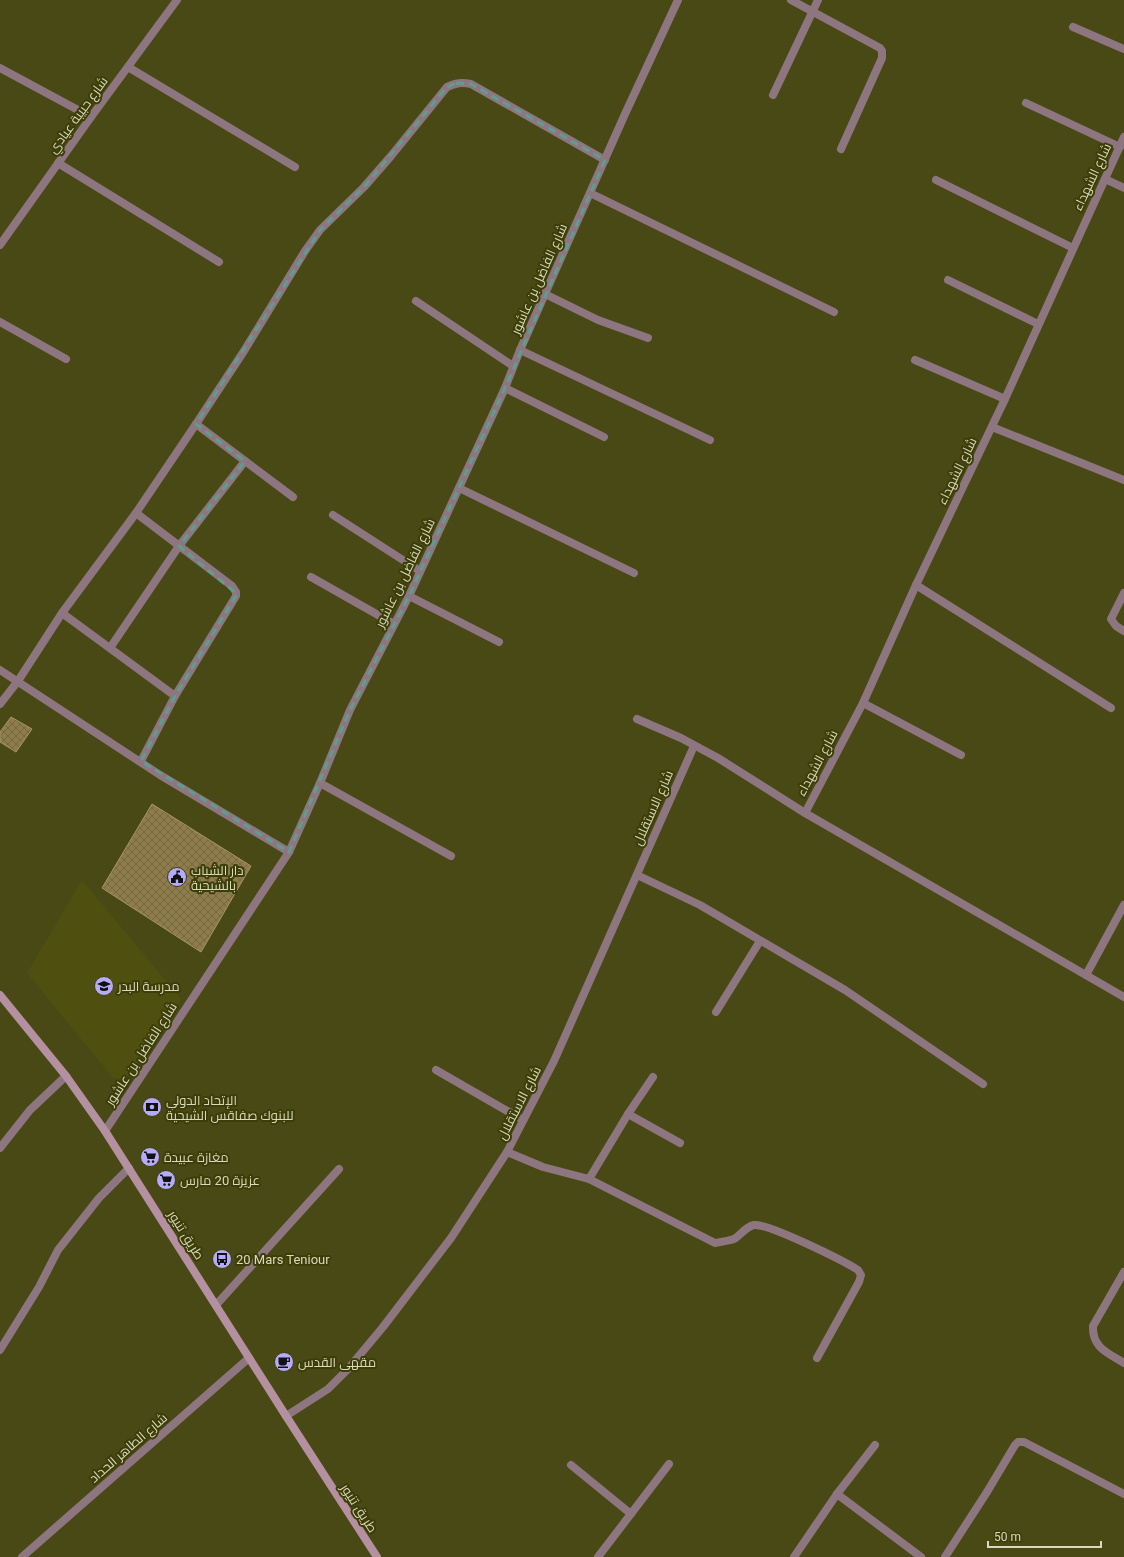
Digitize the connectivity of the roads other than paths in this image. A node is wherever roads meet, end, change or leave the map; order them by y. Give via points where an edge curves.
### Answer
1 (177, 0) edge
2 (678, 0) edge
3 (791, 0) edge
4 (818, 0) edge
5 (813, 12) junction
6 (1073, 27) dead end
7 (1124, 49) edge
8 (128, 67) junction
9 (0, 68) edge
10 (773, 95) dead end
11 (1026, 103) dead end
12 (91, 117) junction
13 (1124, 137) edge
14 (1120, 147) junction
15 (841, 149) dead end
16 (605, 160) junction
17 (58, 163) junction
18 (295, 167) dead end
19 (1105, 179) junction
20 (936, 180) dead end
21 (1124, 188) edge
22 (590, 193) junction
23 (0, 244) edge
24 (1073, 248) junction
25 (218, 262) dead end
26 (948, 280) dead end
27 (545, 294) junction
28 (416, 301) dead end
29 (834, 312) dead end
30 (0, 322) edge
31 (1038, 324) junction
32 (648, 338) dead end
33 (520, 350) junction
34 (66, 359) dead end
35 (915, 360) dead end
36 (514, 366) junction
37 (504, 388) junction
38 (1005, 399) junction
39 (196, 424) junction
40 (992, 427) junction
41 (604, 437) dead end
42 (710, 440) dead end
43 (245, 461) junction
44 (1124, 480) edge
45 (459, 488) junction
46 (293, 497) dead end
47 (136, 513) junction
48 (333, 515) dead end
49 (179, 546) junction
50 (420, 570) junction
51 (634, 573) dead end
52 (311, 576) dead end
53 (916, 586) junction
54 (1124, 593) edge
55 (409, 596) junction
56 (62, 613) junction
57 (394, 624) junction
58 (1124, 631) edge
59 (499, 642) dead end
60 (110, 648) junction
61 (0, 670) edge
62 (18, 681) junction
63 (175, 696) junction
64 (863, 703) junction
65 (0, 704) edge
66 (1111, 708) dead end
67 (637, 719) dead end
68 (694, 746) junction
69 (960, 755) dead end
70 (141, 761) junction
71 (320, 782) junction
72 (805, 813) junction
73 (288, 852) junction
74 (451, 856) dead end
75 (637, 875) junction
76 (1124, 905) edge
77 (760, 941) junction
78 (1086, 975) junction
79 (0, 995) edge
80 (1124, 997) edge
81 (716, 1012) dead end
82 (436, 1070) dead end
83 (66, 1076) junction
84 (653, 1077) dead end
85 (983, 1084) dead end
86 (628, 1114) junction
87 (524, 1120) junction
88 (105, 1131) junction
89 (680, 1143) dead end
90 (0, 1148) edge
91 (507, 1152) junction
92 (130, 1168) junction
93 (339, 1169) dead end
94 (589, 1179) junction
95 (1124, 1272) edge
96 (216, 1305) junction
97 (0, 1350) edge
98 (249, 1358) junction
99 (817, 1358) dead end
100 (1124, 1363) edge
101 (286, 1416) junction
102 (875, 1445) dead end
103 (669, 1464) dead end
104 (571, 1465) dead end
105 (837, 1494) junction
106 (1124, 1494) edge
107 (631, 1514) junction
108 (22, 1557) edge
109 (377, 1557) edge
110 (598, 1557) edge
111 (794, 1557) edge
112 (921, 1557) edge
113 (946, 1557) edge

1 - 8 street, شارع حبيبة عيادي
2 - 16 street, شارع الفاضل بن عاشور
3 - 5 street
4 - 5 street
5 - 10 street
5 - 15 street via 882,51 882,58
6 - 7 street
8 - 12 street, شارع حبيبة عيادي
8 - 18 street
9 - 12 street
11 - 14 street
12 - 17 street, شارع حبيبة عيادي
13 - 14 street, شارع الشهداء
14 - 19 street, شارع الشهداء
16 - 22 street, شارع الفاضل بن عاشور
16 - 39 street via 471,84 463,82 447,87 364,187 316,235
17 - 23 street, شارع حبيبة عيادي
17 - 25 street
19 - 21 street
19 - 24 street, شارع الشهداء
20 - 24 street
22 - 27 street, شارع الفاضل بن عاشور
22 - 29 street
24 - 31 street, شارع الشهداء
26 - 31 street
27 - 32 street via 598,320
27 - 33 street, شارع الفاضل بن عاشور
28 - 36 street
30 - 34 street
31 - 38 street, شارع الشهداء
33 - 36 street, شارع الفاضل بن عاشور
33 - 42 street
35 - 38 street
36 - 37 street, شارع الفاضل بن عاشور
37 - 41 street
37 - 45 street, شارع الفاضل بن عاشور
38 - 40 street, شارع الشهداء
39 - 43 street
39 - 47 street
40 - 44 street
40 - 53 street, شارع الشهداء
43 - 46 street
43 - 49 street
45 - 50 street, شارع الفاضل بن عاشور
45 - 51 street
47 - 49 street
47 - 56 street
48 - 50 street
49 - 60 street
49 - 63 street via 232,586 236,596
50 - 55 street, شارع الفاضل بن عاشور
52 - 57 street
53 - 64 street, شارع الشهداء
53 - 66 street
54 - 58 street via 1111,619
55 - 57 street, شارع الفاضل بن عاشور
55 - 59 street
56 - 60 street
56 - 62 street
57 - 71 street, شارع الفاضل بن عاشور via 350,710
60 - 63 street
61 - 62 street
62 - 65 street
62 - 70 street
63 - 70 street
64 - 69 street
64 - 72 street, شارع الشهداء
67 - 68 street
68 - 72 street via 718,758
68 - 75 street, شارع الاستقلال
70 - 73 street
71 - 73 street, شارع الفاضل بن عاشور
71 - 74 street
72 - 78 street
73 - 88 street, شارع الفاضل بن عاشور
75 - 77 street via 700,905
75 - 87 street, شارع الاستقلال via 554,1061
76 - 78 street
77 - 81 street
77 - 85 street via 845,990
78 - 80 street
79 - 83 main road, طريق تنيور
82 - 87 street
83 - 88 main road, طريق تنيور
83 - 90 street via 30,1110
84 - 86 street
86 - 89 street
86 - 94 street
87 - 91 street, شارع الاستقلال
88 - 92 main road, طريق تنيور
91 - 94 street via 543,1168
91 - 101 street, شارع الاستقلال via 451,1238 348,1370 328,1389
92 - 96 main road, طريق تنيور
92 - 97 street via 99,1198 58,1250 39,1287
93 - 96 street
94 - 99 street via 716,1243 734,1239 743,1230 754,1225 763,1226 858,1270 861,1275 860,1282
95 - 100 street via 1093,1326 1096,1342 1101,1348
96 - 98 main road, طريق تنيور
98 - 101 main road, طريق تنيور
98 - 108 street, شارع الطاهر الحداد
101 - 109 main road, طريق تنيور
102 - 105 street
103 - 107 street
104 - 107 street
105 - 111 street
105 - 112 street
106 - 113 street via 1024,1442 1018,1442
107 - 110 street

